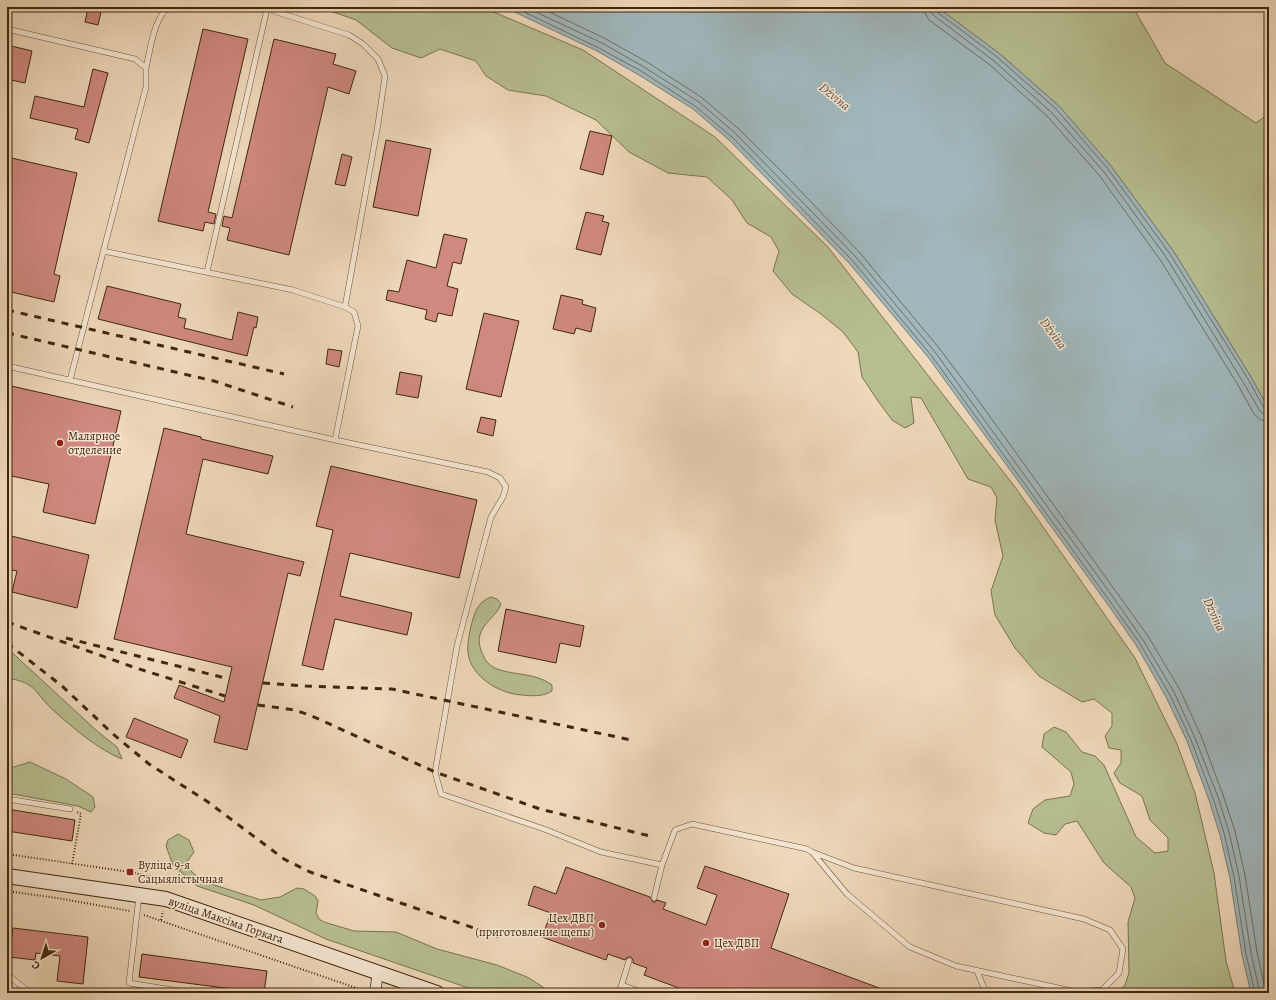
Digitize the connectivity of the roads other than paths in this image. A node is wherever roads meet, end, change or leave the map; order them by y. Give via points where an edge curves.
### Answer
1 (158, 7) edge
2 (169, 7) edge
3 (261, 7) edge
4 (267, 9) junction
5 (164, 10) junction
6 (7, 29) edge
7 (146, 68) junction
8 (103, 251) junction
9 (207, 272) junction
10 (345, 307) junction
11 (7, 366) edge
12 (70, 380) junction
13 (335, 440) junction
14 (7, 799) edge
15 (70, 809) road end
16 (812, 852) junction
17 (662, 865) junction
18 (7, 876) edge
19 (140, 895) junction
20 (654, 898) dead end
21 (630, 962) dead end
22 (977, 971) junction
23 (378, 972) junction
24 (7, 974) edge
25 (622, 985) junction
26 (30, 993) edge
27 (192, 993) edge
28 (374, 993) edge
29 (437, 993) edge
30 (619, 993) edge
31 (644, 993) edge
32 (986, 993) edge

1 - 5 lane
2 - 5 lane
3 - 4 lane
4 - 9 lane
4 - 10 lane via 349,35 378,59 385,76
5 - 7 lane via 157,22
6 - 7 lane via 135,59
7 - 8 lane via 146,87
8 - 9 lane
8 - 12 lane
9 - 10 lane via 293,290
10 - 13 lane via 354,312 358,326
11 - 12 lane
12 - 13 lane
13 - 17 lane via 488,472 500,478 506,487 491,517 457,646 435,772 441,794 544,829 601,852
14 - 15 lane
16 - 17 lane via 692,824 675,830
16 - 22 lane via 847,894 910,947 956,966
16 - 22 lane via 854,868 1084,919 1110,930 1123,949 1119,973 1102,990 1077,992
17 - 20 lane
18 - 19 main road, вуліца Максіма Горкага
19 - 23 main road, вуліца Максіма Горкага via 166,899
19 - 27 lane via 129,983
21 - 25 lane
22 - 32 lane
23 - 28 street
23 - 29 main road, вуліца Максіма Горкага
24 - 26 lane
25 - 30 lane
25 - 31 lane

